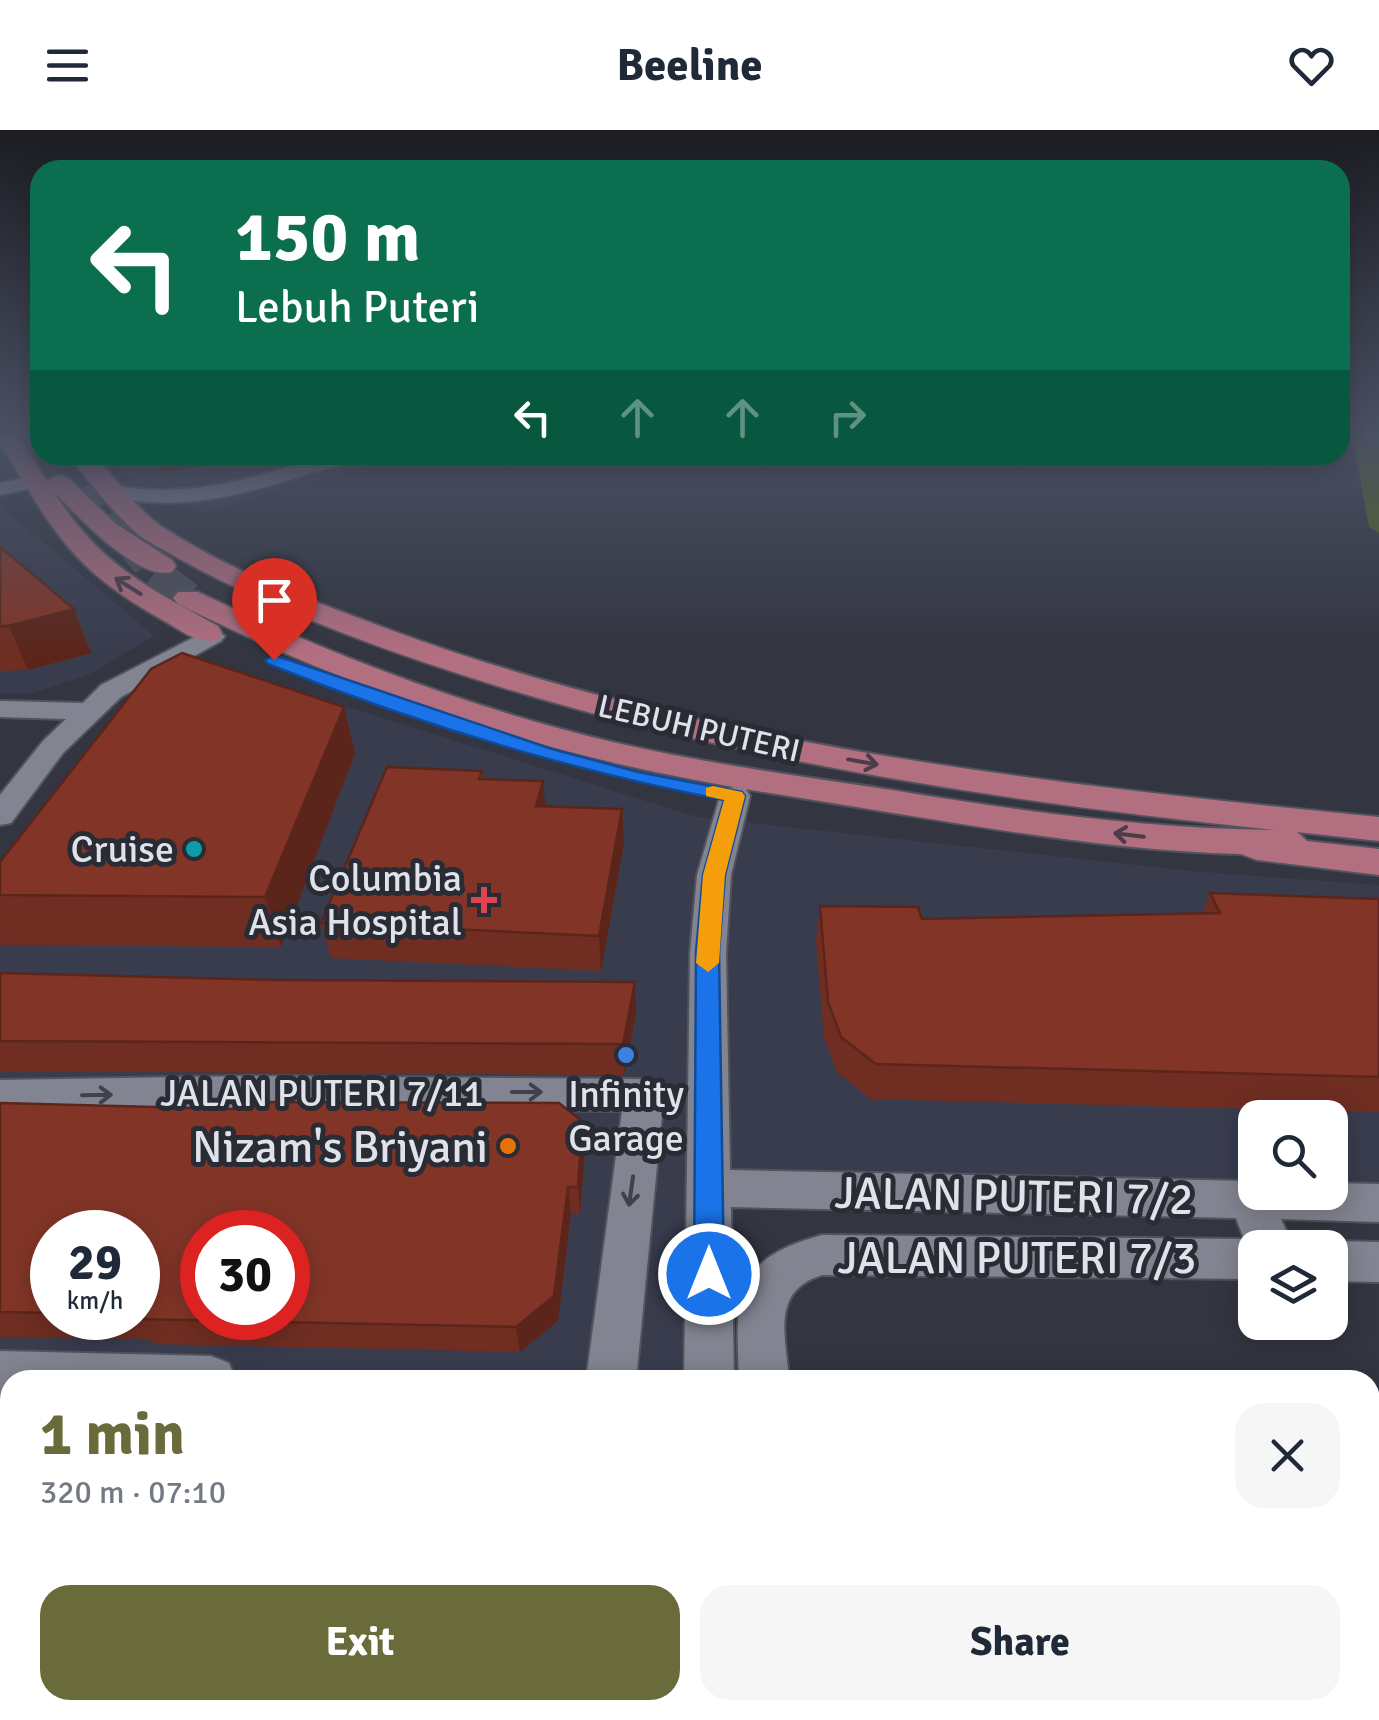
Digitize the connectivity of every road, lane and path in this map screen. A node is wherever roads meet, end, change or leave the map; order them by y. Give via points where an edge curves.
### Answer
1 (69, 505) edge
2 (85, 505) edge
3 (128, 505) edge
4 (203, 505) edge
5 (178, 545) junction
6 (188, 598) tunnel mouth
7 (212, 636) junction
8 (111, 690) junction
9 (13, 709) edge
10 (88, 711) junction
11 (53, 747) junction
12 (735, 796) junction
13 (1379, 811) edge
14 (961, 813) junction
15 (0, 816) edge
16 (1223, 827) junction
17 (1379, 828) edge
18 (1379, 846) edge
19 (1379, 862) edge
20 (0, 1096) edge
21 (710, 1188) junction
22 (1238, 1200) edge
23 (1348, 1202) edge
24 (1379, 1203) edge
25 (1238, 1259) edge
26 (1348, 1261) edge
27 (1379, 1262) edge
28 (612, 1370) edge
29 (709, 1370) edge
30 (764, 1370) edge

7 -> 1 main road, LEBUH PUTERI via 87,556
2 - 14 main road via 107,530 183,579 388,668 582,725
3 - 5 main road, LEBUH PUTERI via 149,530
4 - 5 street via 184,512 173,527
5 -> 16 main road, LEBUH PUTERI via 294,604 396,644 664,723 765,746 1119,802
6 - 14 main road via 372,678 561,738 680,767
7 - 8 street
7 - 12 main road, LEBUH PUTERI via 545,754
8 - 9 street
8 - 10 street
9 - 10 street
9 - 11 street via 46,728
10 - 11 street
11 - 15 street
12 - 14 main road, LEBUH PUTERI
12 - 21 street via 710,910
13 - 16 main road via 1292,808
16 -> 14 main road, LEBUH PUTERI via 1139,836
16 - 17 main road, LEBUH PUTERI
16 - 18 main road, LEBUH PUTERI
16 - 19 main road via 1325,858
20 -> 28 street, JALAN PUTERI 7/11 via 644,1095
21 - 22 street, JALAN PUTERI 7/2
21 - 29 street
23 - 24 street, JALAN PUTERI 7/2
25 - 30 street, JALAN PUTERI 7/3 via 822,1254 795,1260 774,1273 765,1296
26 - 27 street

